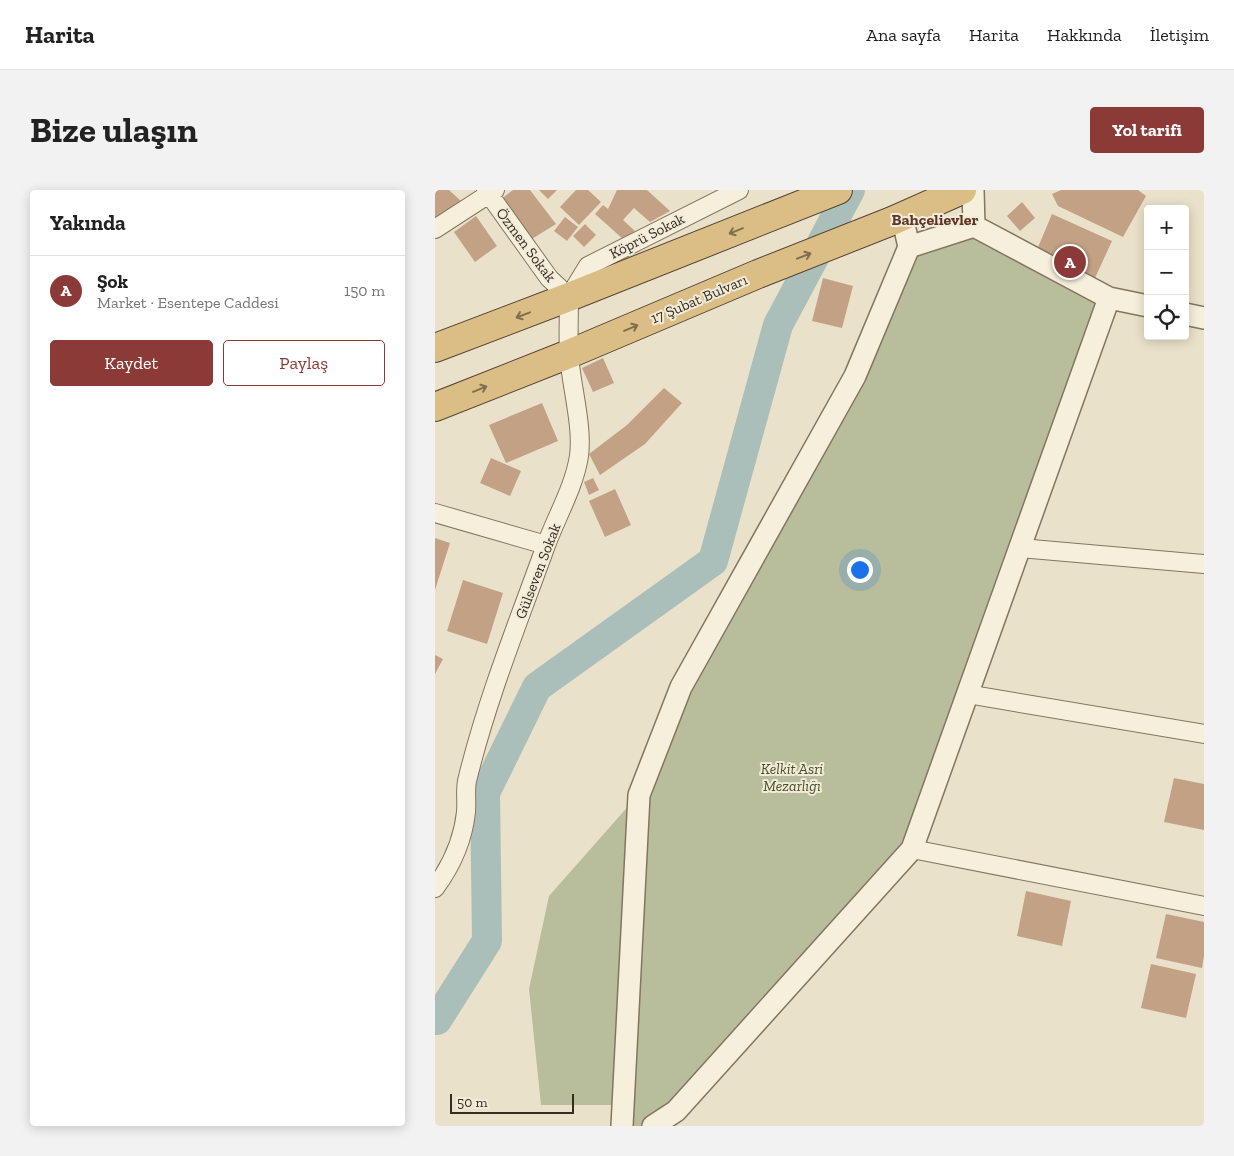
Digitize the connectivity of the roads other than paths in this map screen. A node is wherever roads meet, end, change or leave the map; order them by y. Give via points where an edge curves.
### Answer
1 (739, 190) edge
2 (838, 190) edge
3 (962, 190) edge
4 (973, 190) edge
5 (490, 192) edge
6 (897, 219) junction
7 (974, 226) junction
8 (435, 229) edge
9 (909, 246) junction
10 (569, 298) junction
11 (1109, 298) junction
12 (1144, 305) edge
13 (1189, 315) edge
14 (1204, 318) edge
15 (435, 348) edge
16 (569, 354) junction
17 (435, 407) edge
18 (435, 513) edge
19 (546, 545) junction
20 (1020, 548) junction
21 (1204, 564) edge
22 (967, 694) junction
23 (1204, 734) edge
24 (912, 849) junction
25 (435, 888) edge
26 (1204, 906) edge
27 (623, 1126) edge
28 (653, 1126) edge

1 - 10 street, Köprü Sokak via 589,266
2 -> 10 highway
3 - 6 highway, 17 Şubat Bulvarı
4 - 7 street
5 - 8 street
5 - 10 street, Özmen Sokak via 549,278
6 - 9 street
16 -> 6 highway, 17 Şubat Bulvarı
7 - 9 street
7 - 11 street
9 - 27 street via 855,376 681,687 639,794
10 -> 15 highway
10 - 16 street, Gülseven Sokak
11 - 12 street
11 - 20 street
13 - 14 street
17 -> 16 highway, 17 Şubat Bulvarı
16 - 19 street, Gülseven Sokak via 580,438 579,454 570,489
18 - 19 street
19 - 25 street, Gülseven Sokak via 489,701 466,784 467,804 460,842
20 - 21 street
20 - 22 street
22 - 23 street
22 - 24 street
24 - 26 street
24 - 28 street via 676,1111

